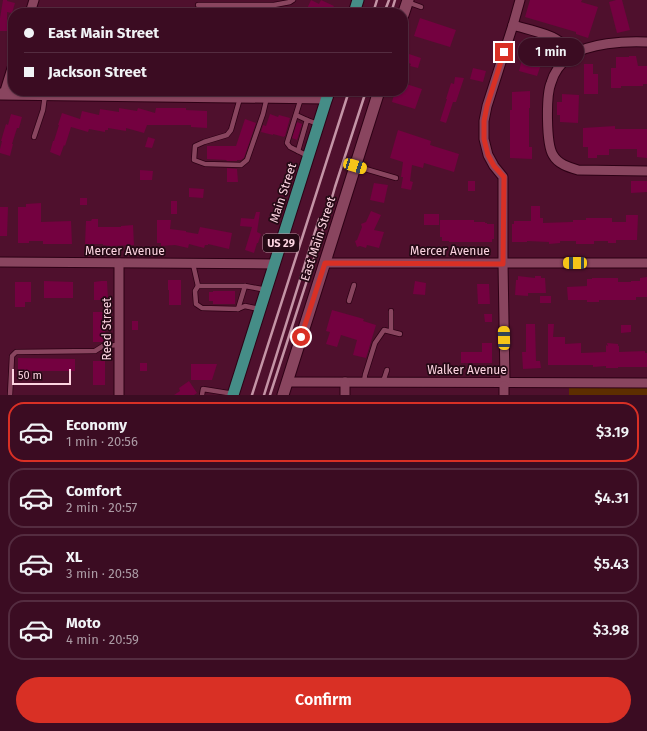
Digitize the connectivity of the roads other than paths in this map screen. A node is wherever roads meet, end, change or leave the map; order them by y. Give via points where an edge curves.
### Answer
1 (293, 0) edge
2 (520, 0) edge
3 (407, 1) edge
4 (198, 5) dead end
5 (422, 7) dead end
6 (513, 25) junction
7 (647, 42) edge
8 (570, 57) junction
9 (8, 78) edge
10 (2, 94) edge
11 (45, 96) edge
12 (142, 96) edge
13 (319, 96) edge
14 (328, 96) edge
15 (378, 96) edge
16 (240, 97) junction
17 (267, 97) junction
18 (301, 98) junction
19 (296, 115) junction
20 (307, 120) junction
21 (319, 124) junction
22 (34, 137) dead end
23 (298, 151) junction
24 (309, 156) junction
25 (355, 166) junction
26 (647, 171) edge
27 (396, 178) dead end
28 (0, 262) edge
29 (119, 263) junction
30 (325, 263) junction
31 (647, 263) edge
32 (193, 264) junction
33 (275, 264) junction
34 (503, 264) junction
35 (354, 285) dead end
36 (198, 286) junction
37 (245, 286) junction
38 (266, 290) junction
39 (350, 301) dead end
40 (238, 309) junction
41 (260, 309) junction
42 (391, 311) dead end
43 (392, 332) junction
44 (400, 334) dead end
45 (119, 345) junction
46 (387, 370) dead end
47 (287, 382) junction
48 (345, 382) junction
49 (364, 382) junction
50 (383, 382) junction
51 (647, 383) edge
52 (504, 388) edge
53 (10, 395) edge
54 (119, 395) edge
55 (202, 395) edge
56 (233, 395) edge
57 (283, 395) edge
58 (345, 395) edge

1 - 4 lane via 274,5
2 - 6 street
3 - 5 lane
6 - 8 street via 556,39
6 - 34 street via 484,121 484,139 488,155 504,177
7 - 8 street via 615,43 584,49
8 - 26 street via 556,72 549,92 548,142 552,155 561,163 578,170
9 - 10 street
11 - 22 lane
12 - 16 street
13 - 18 street
14 - 21 main road, Main Street / US 29
15 - 25 street, East Main Street via 365,147
16 - 17 street
16 - 17 lane via 231,130 227,135 194,146 194,160 205,164 241,165 247,160
17 - 18 street
18 - 19 lane
19 - 20 lane
19 - 23 lane via 287,143
20 - 21 lane
20 - 23 lane
21 - 24 main road, Main Street / US 29
23 - 24 lane
24 - 33 main road, Main Street / US 29
25 - 27 lane
25 - 30 street, East Main Street
28 - 29 street, Mercer Avenue
29 - 32 street, Mercer Avenue
29 - 45 street, Reed Street
30 - 34 street, Mercer Avenue
30 - 47 street, East Main Street
31 - 34 street, Mercer Avenue
32 - 33 street, Mercer Avenue
32 - 36 lane
33 - 38 main road, Main Street / US 29
34 - 52 street
35 - 39 lane
36 - 37 lane
36 - 40 lane via 195,291 196,304 202,308
37 - 38 lane
37 - 40 lane
38 - 41 main road, Main Street / US 29
40 - 41 lane via 245,306
41 - 56 main road, Main Street / US 29
42 - 43 lane
43 - 44 lane
43 - 49 lane via 384,330 375,343
45 - 53 lane via 103,346 95,351 16,352 12,356
45 - 54 street, Reed Street
46 - 50 lane
47 - 48 street, Walker Avenue
47 - 57 street, East Main Street
48 - 49 street, Walker Avenue
48 - 58 street
49 - 50 street, Walker Avenue
50 - 52 street, Walker Avenue
51 - 52 street, Walker Avenue
55 - 56 lane via 203,389

